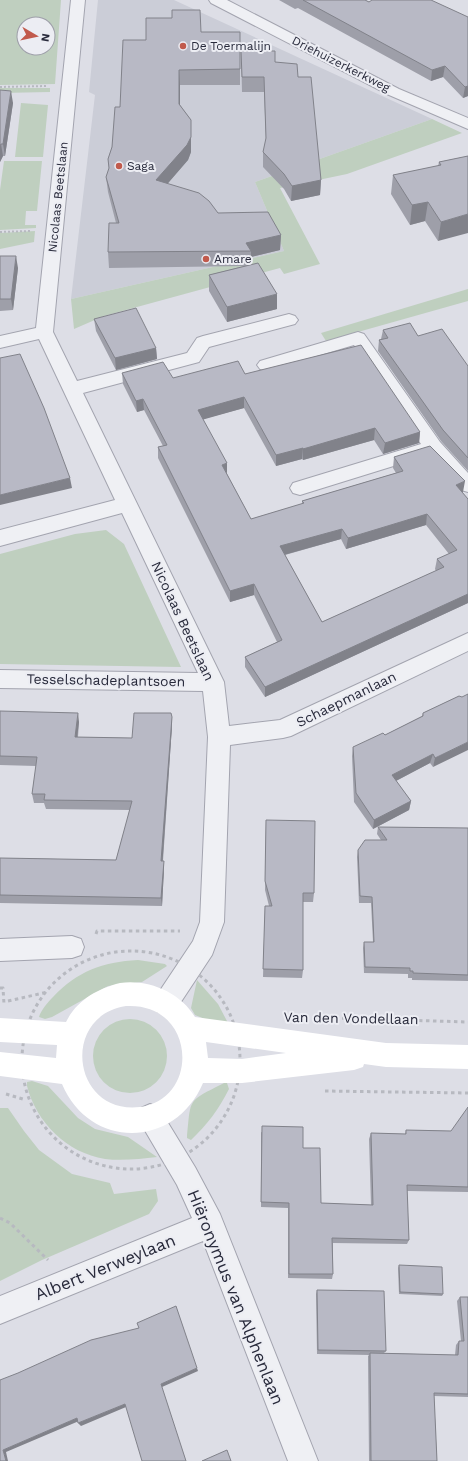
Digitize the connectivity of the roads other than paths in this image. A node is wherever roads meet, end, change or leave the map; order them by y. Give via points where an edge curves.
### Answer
1 (78, 0) edge
2 (216, 0) edge
3 (468, 124) edge
4 (289, 320) dead end
5 (44, 332) junction
6 (0, 342) edge
7 (266, 365) dead end
8 (72, 389) junction
9 (433, 447) junction
10 (468, 485) edge
11 (300, 488) dead end
12 (128, 504) junction
13 (0, 538) edge
14 (468, 641) edge
15 (0, 679) edge
16 (213, 682) junction
17 (219, 737) junction
18 (72, 947) road end
19 (0, 950) edge
20 (166, 1003) junction
21 (190, 1028) junction
22 (0, 1030) edge
23 (73, 1034) junction
24 (386, 1055) junction
25 (468, 1057) edge
26 (0, 1064) edge
27 (194, 1070) junction
28 (69, 1072) junction
29 (150, 1116) junction
30 (210, 1224) junction
31 (0, 1310) edge
32 (303, 1461) edge

1 - 5 street, Nicolaas Beetslaan
2 - 3 street, Driehuizerkerkweg via 394,92
4 - 8 street via 203,342 193,358
5 - 6 street
5 - 8 street, Nicolaas Beetslaan
7 - 9 street via 358,338
8 - 12 street, Nicolaas Beetslaan
9 - 10 street
9 - 11 street
12 - 13 street
12 - 16 street, Nicolaas Beetslaan
14 - 17 street, Schaepmanlaan via 283,729
15 - 16 street, Tesselschadeplantsoen
16 - 17 street, Nicolaas Beetslaan
17 - 20 street, Nicolaas Beetslaan via 212,922 203,947
18 - 19 street
20 - 21 main road via 180,1014
20 - 23 main road via 136,995 105,1001 86,1015
21 - 24 main road, Van den Vondellaan
21 - 27 main road via 196,1048
22 - 23 main road
23 - 28 main road via 68,1053
24 - 25 main road, Van den Vondellaan
24 - 27 main road, Van den Vondellaan via 248,1070
26 - 28 main road
27 - 29 main road via 190,1082 173,1103
28 - 29 main road via 74,1088 84,1101 98,1112 114,1118 132,1120
29 - 30 street, Hiëronymus van Alphenlaan via 186,1176
30 - 31 street, Albert Verweylaan
30 - 32 street, Hiëronymus van Alphenlaan

